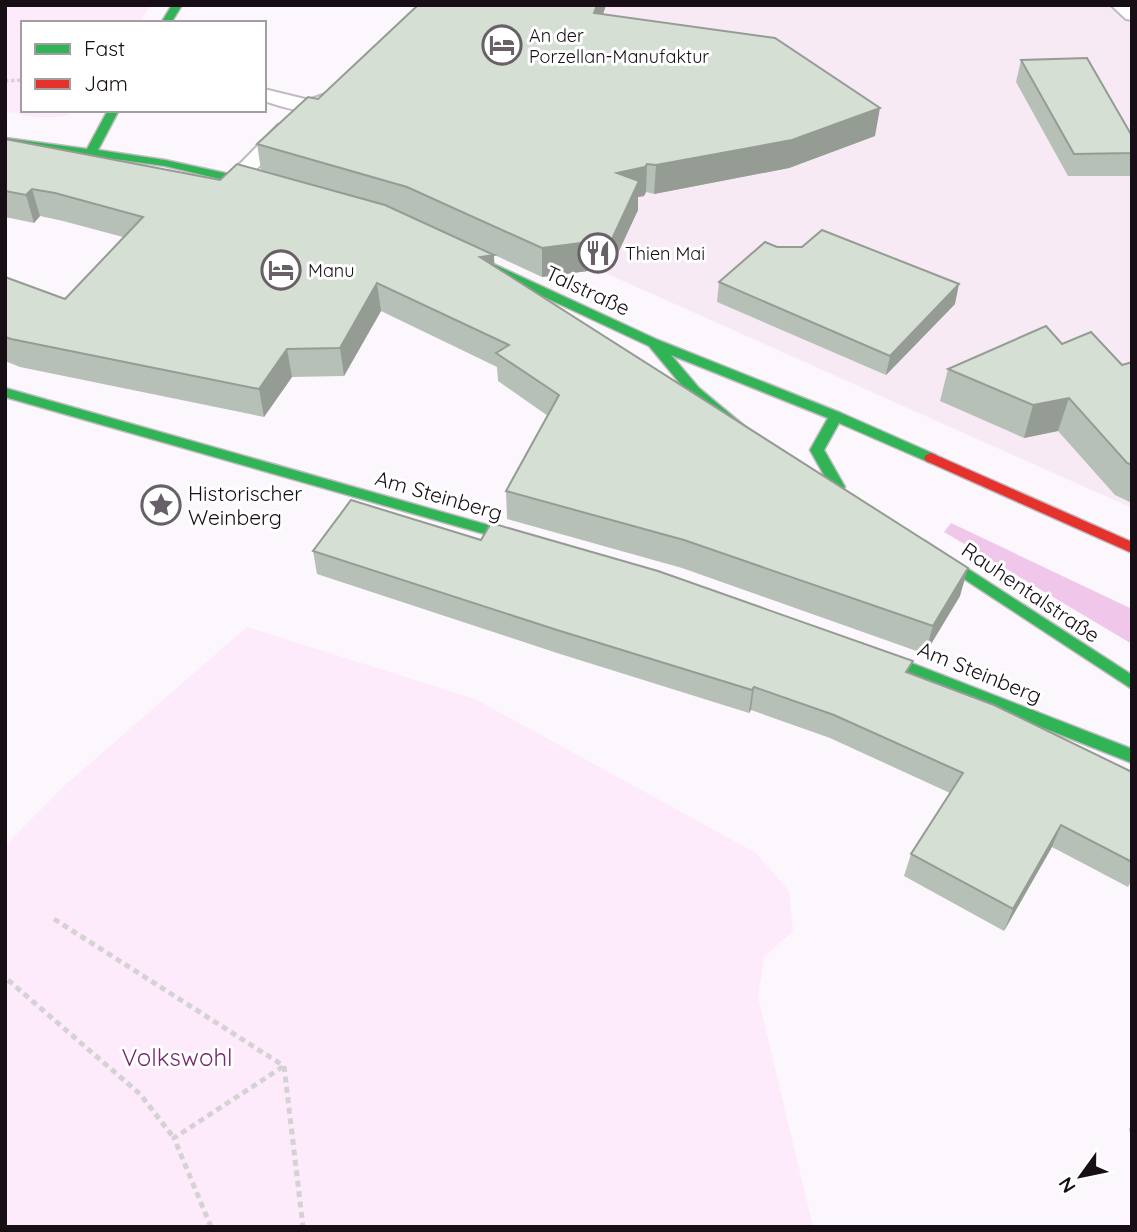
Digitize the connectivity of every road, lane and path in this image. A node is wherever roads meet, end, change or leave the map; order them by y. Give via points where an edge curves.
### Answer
1 (177, 5) edge
2 (1120, 5) edge
3 (1132, 15) edge
4 (167, 21) edge
5 (349, 81) edge
6 (266, 96) edge
7 (307, 107) junction
8 (113, 112) edge
9 (5, 141) edge
10 (92, 151) junction
11 (236, 179) junction
12 (292, 192) edge
13 (443, 245) edge
14 (653, 343) junction
15 (5, 392) edge
16 (836, 416) junction
17 (758, 439) edge
18 (804, 466) edge
19 (914, 539) edge
20 (549, 547) edge
21 (1132, 548) edge
22 (844, 643) edge
23 (1132, 684) edge
24 (1132, 757) edge
25 (54, 919) dead end
26 (8, 980) dead end
27 (284, 1066) junction
28 (174, 1138) junction
29 (211, 1227) edge
30 (303, 1227) edge

1 - 4 street
2 - 3 lane
5 - 7 lane via 330,101
6 - 7 lane
7 - 11 lane
8 - 10 street
9 - 10 street
10 - 11 street
11 - 12 street
13 - 14 street, Talstraße
14 - 16 street, Talstraße
14 - 17 street via 674,373 724,418
15 - 20 street, Am Steinberg
16 - 18 street via 817,450 844,491
16 - 21 street, Talstraße
19 - 23 street, Rauhentalstraße
22 - 24 street, Am Steinberg
25 - 27 path
26 - 28 path via 140,1094
27 - 28 path
27 - 30 path
28 - 29 path

